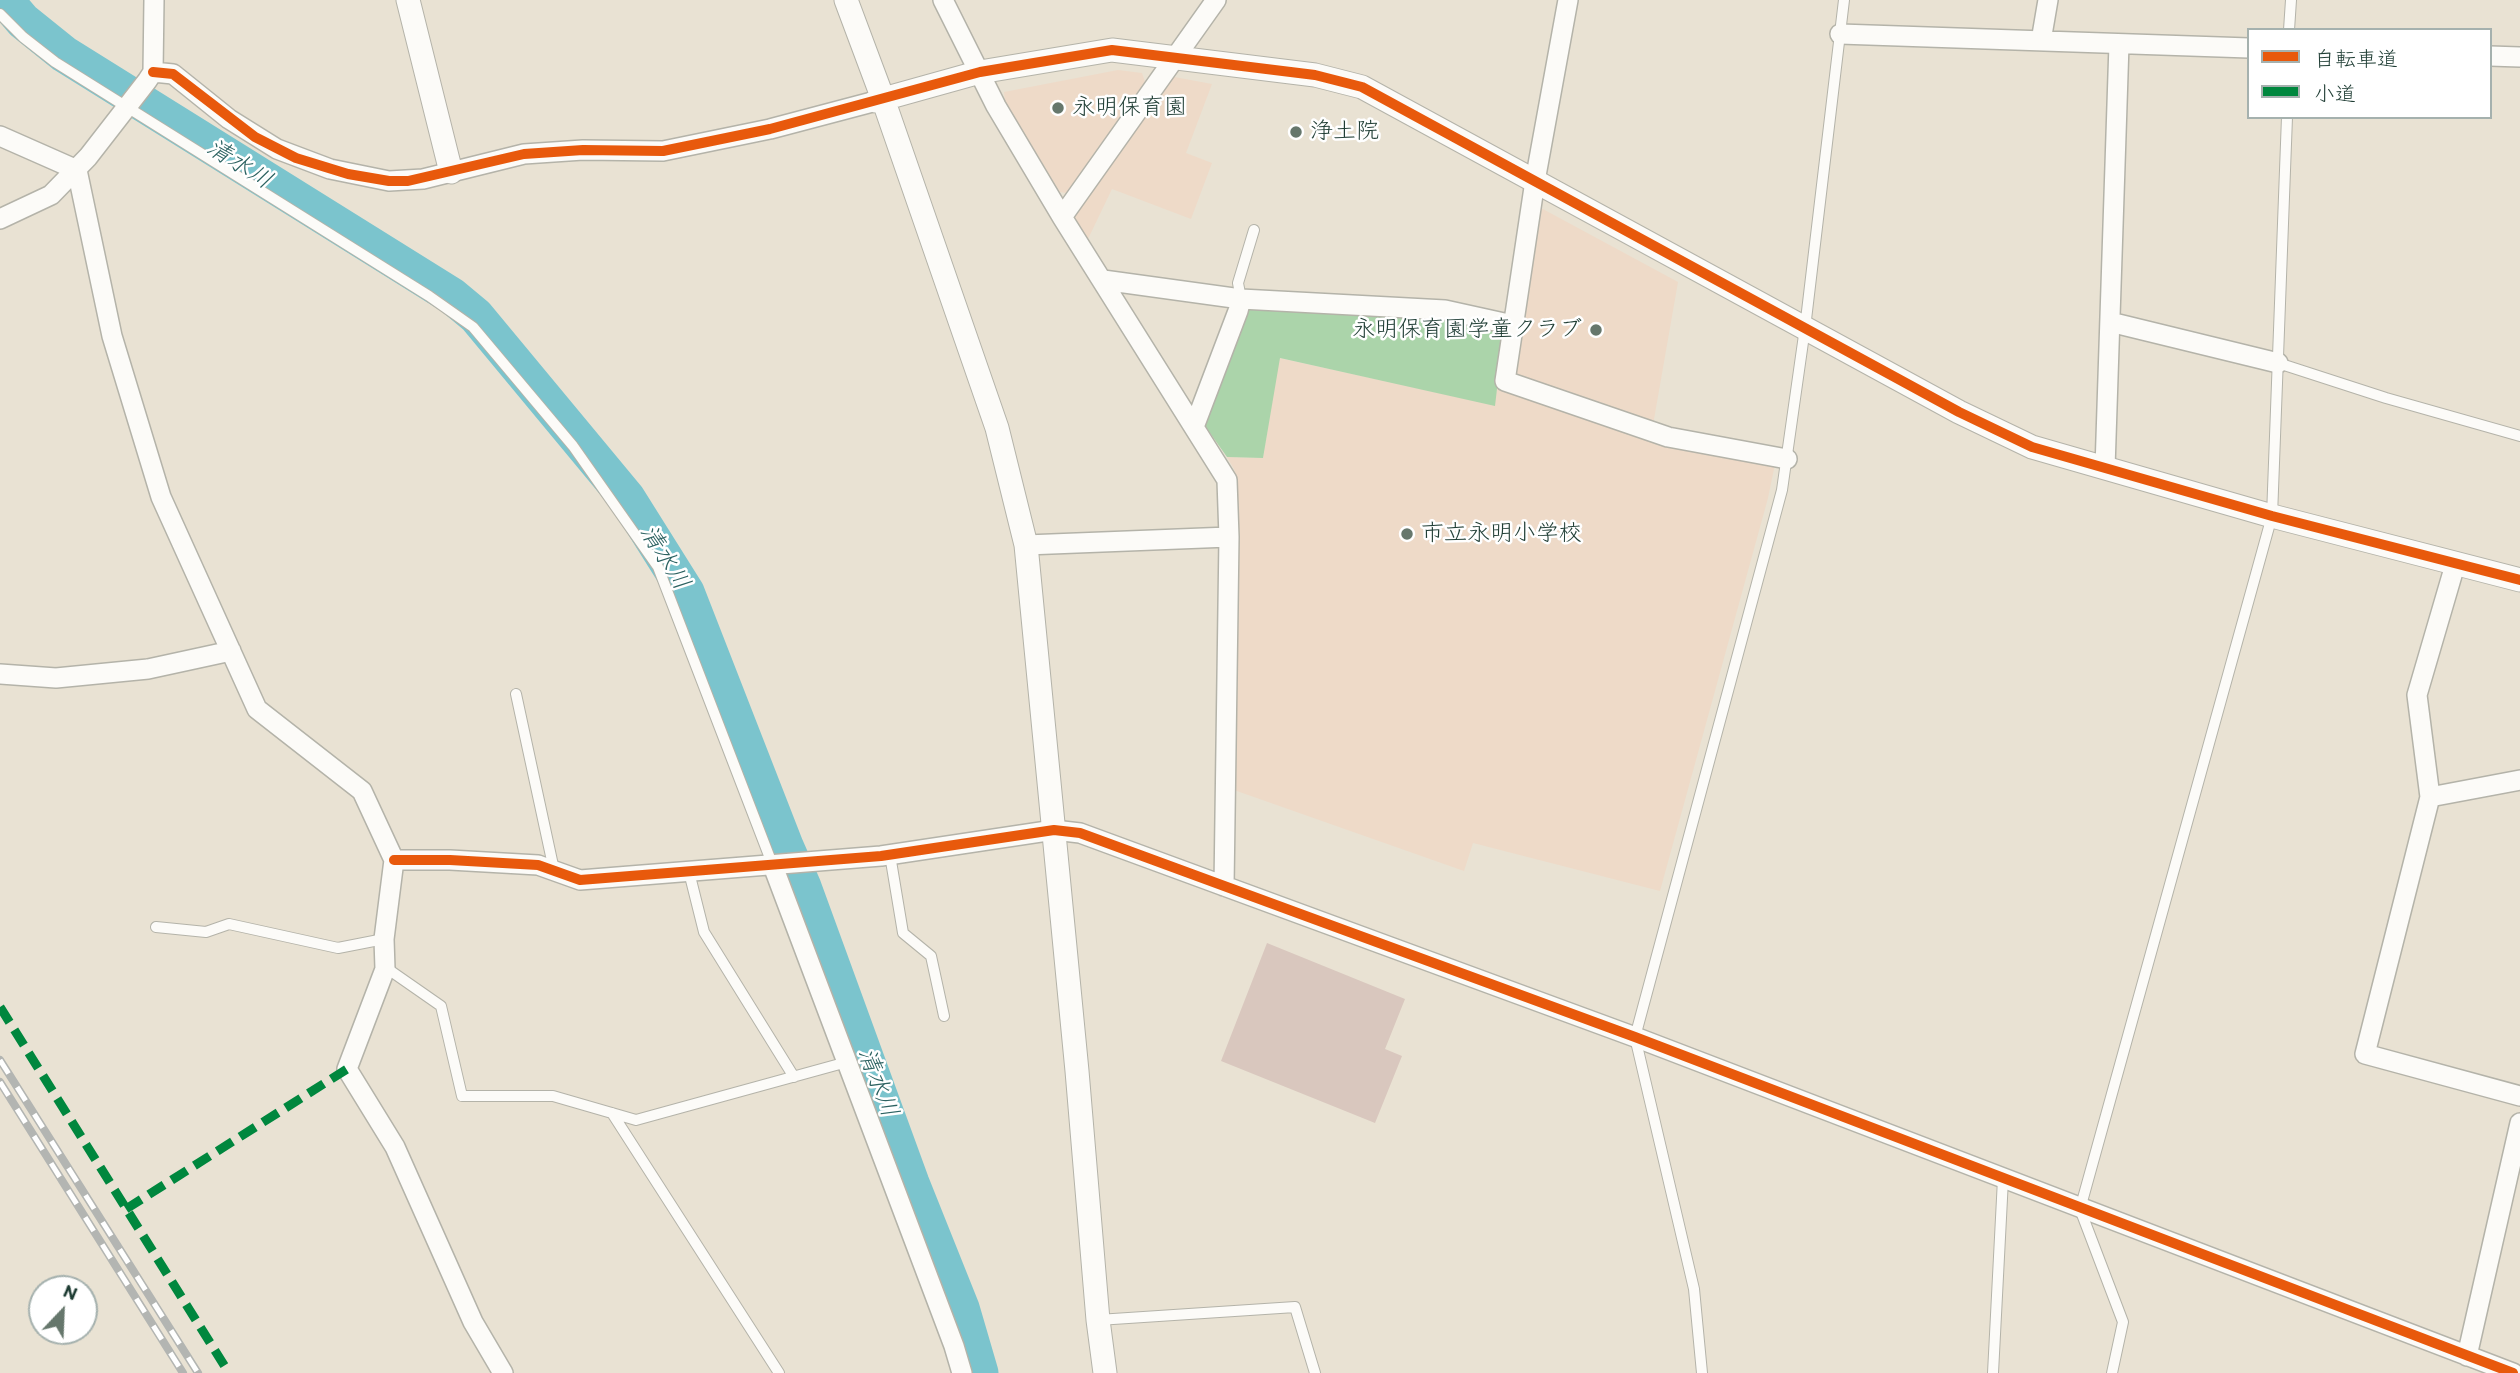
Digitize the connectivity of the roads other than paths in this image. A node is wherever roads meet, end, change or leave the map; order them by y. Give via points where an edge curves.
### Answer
1 (154, 0) edge
2 (408, 0) edge
3 (846, 0) edge
4 (943, 0) edge
5 (1216, 0) edge
6 (1568, 0) edge
7 (1844, 0) edge
8 (2048, 0) edge
9 (2291, 0) edge
10 (0, 14) edge
11 (2289, 28) edge
12 (1840, 34) junction
13 (2041, 41) junction
14 (2119, 44) junction
15 (2247, 48) edge
16 (2492, 56) edge
17 (2520, 57) edge
18 (1176, 59) junction
19 (153, 72) junction
20 (981, 72) junction
21 (880, 100) junction
22 (127, 107) junction
23 (2287, 119) edge
24 (0, 136) edge
25 (76, 170) junction
26 (451, 172) junction
27 (1535, 181) junction
28 (1062, 217) junction
29 (0, 219) edge
30 (1254, 230) dead end
31 (1103, 280) junction
32 (1241, 299) junction
33 (2110, 322) junction
34 (1513, 325) junction
35 (1805, 328) junction
36 (2278, 363) junction
37 (1194, 427) junction
38 (2520, 436) edge
39 (1787, 459) junction
40 (2105, 468) junction
41 (2272, 516) junction
42 (1229, 537) junction
43 (1026, 545) junction
44 (2455, 565) junction
45 (2520, 580) edge
46 (231, 651) junction
47 (0, 674) edge
48 (516, 694) dead end
49 (2520, 780) edge
50 (2430, 797) junction
51 (1054, 831) junction
52 (890, 855) junction
53 (394, 860) junction
54 (773, 866) junction
55 (554, 871) junction
56 (688, 873) junction
57 (1224, 886) junction
58 (156, 927) dead end
59 (384, 939) junction
60 (385, 966) junction
61 (944, 1016) dead end
62 (1635, 1037) junction
63 (847, 1062) junction
64 (794, 1077) junction
65 (2520, 1096) edge
66 (612, 1113) junction
67 (2520, 1123) edge
68 (2003, 1179) junction
69 (2080, 1209) junction
70 (1098, 1320) junction
71 (2467, 1356) junction
72 (503, 1373) edge
73 (779, 1373) edge
74 (961, 1373) edge
75 (1105, 1373) edge
76 (1315, 1373) edge
77 (1702, 1373) edge
78 (1993, 1373) edge
79 (2112, 1373) edge
80 (2512, 1373) edge

1 - 19 street
2 - 26 street
3 - 21 street
4 - 20 street
5 - 18 street
6 - 27 street
7 - 12 lane
8 - 13 street
9 - 11 lane
10 - 22 lane via 55,62
12 - 13 street
12 - 35 lane
13 - 14 street
14 - 15 street
14 - 33 street
16 - 17 street
18 - 20 street via 1112,50
18 - 27 street via 1315,75 1362,87
18 - 28 street
19 - 22 street
19 - 26 street via 173,74 255,137 314,165 389,181
20 - 21 street
20 - 28 street
21 - 26 street via 663,151 524,154
21 - 43 street via 997,428
22 - 25 street
22 - 54 lane via 474,327 573,446 658,567
23 - 36 lane
24 - 25 street
25 - 29 street via 51,195
25 - 46 street via 112,336 162,497
27 - 34 street
27 - 35 street
28 - 31 street
30 - 32 lane via 1237,283
31 - 32 street
31 - 37 street
32 - 34 street via 1445,310
32 - 37 street
33 - 36 street
33 - 40 street
34 - 39 street via 1505,381 1668,437
35 - 39 lane
35 - 40 street via 2032,447
36 - 38 lane
36 - 41 lane
37 - 42 street via 1227,480
39 - 62 lane
40 - 41 street
41 - 44 street
41 - 69 lane
42 - 43 street
42 - 57 street
43 - 51 street
44 - 45 street
44 - 50 street via 2417,695
46 - 47 street via 122,672 56,678
46 - 53 street via 257,709 362,791
48 - 55 lane
49 - 50 street
50 - 65 street via 2365,1054
51 - 52 street
51 - 57 street via 1080,833
51 - 70 street
52 - 54 street
52 - 61 lane via 902,933 931,956
53 - 55 street via 538,865
53 - 59 street
54 - 56 street
54 - 63 street
55 - 56 street via 580,880
56 - 64 lane via 704,932
57 - 62 street
58 - 59 lane via 206,932 229,924 338,948
59 - 60 street
60 - 66 lane via 441,1006 462,1096 553,1096
60 - 72 street via 347,1069 395,1147 473,1322
62 - 68 street
62 - 77 lane via 1694,1289
63 - 64 lane
63 - 74 street
64 - 66 lane via 636,1119
66 - 73 lane
67 - 71 street
68 - 69 street
68 - 78 lane
69 - 71 street
69 - 79 lane via 2123,1322
70 - 75 street
70 - 76 lane via 1295,1307
71 - 80 street

